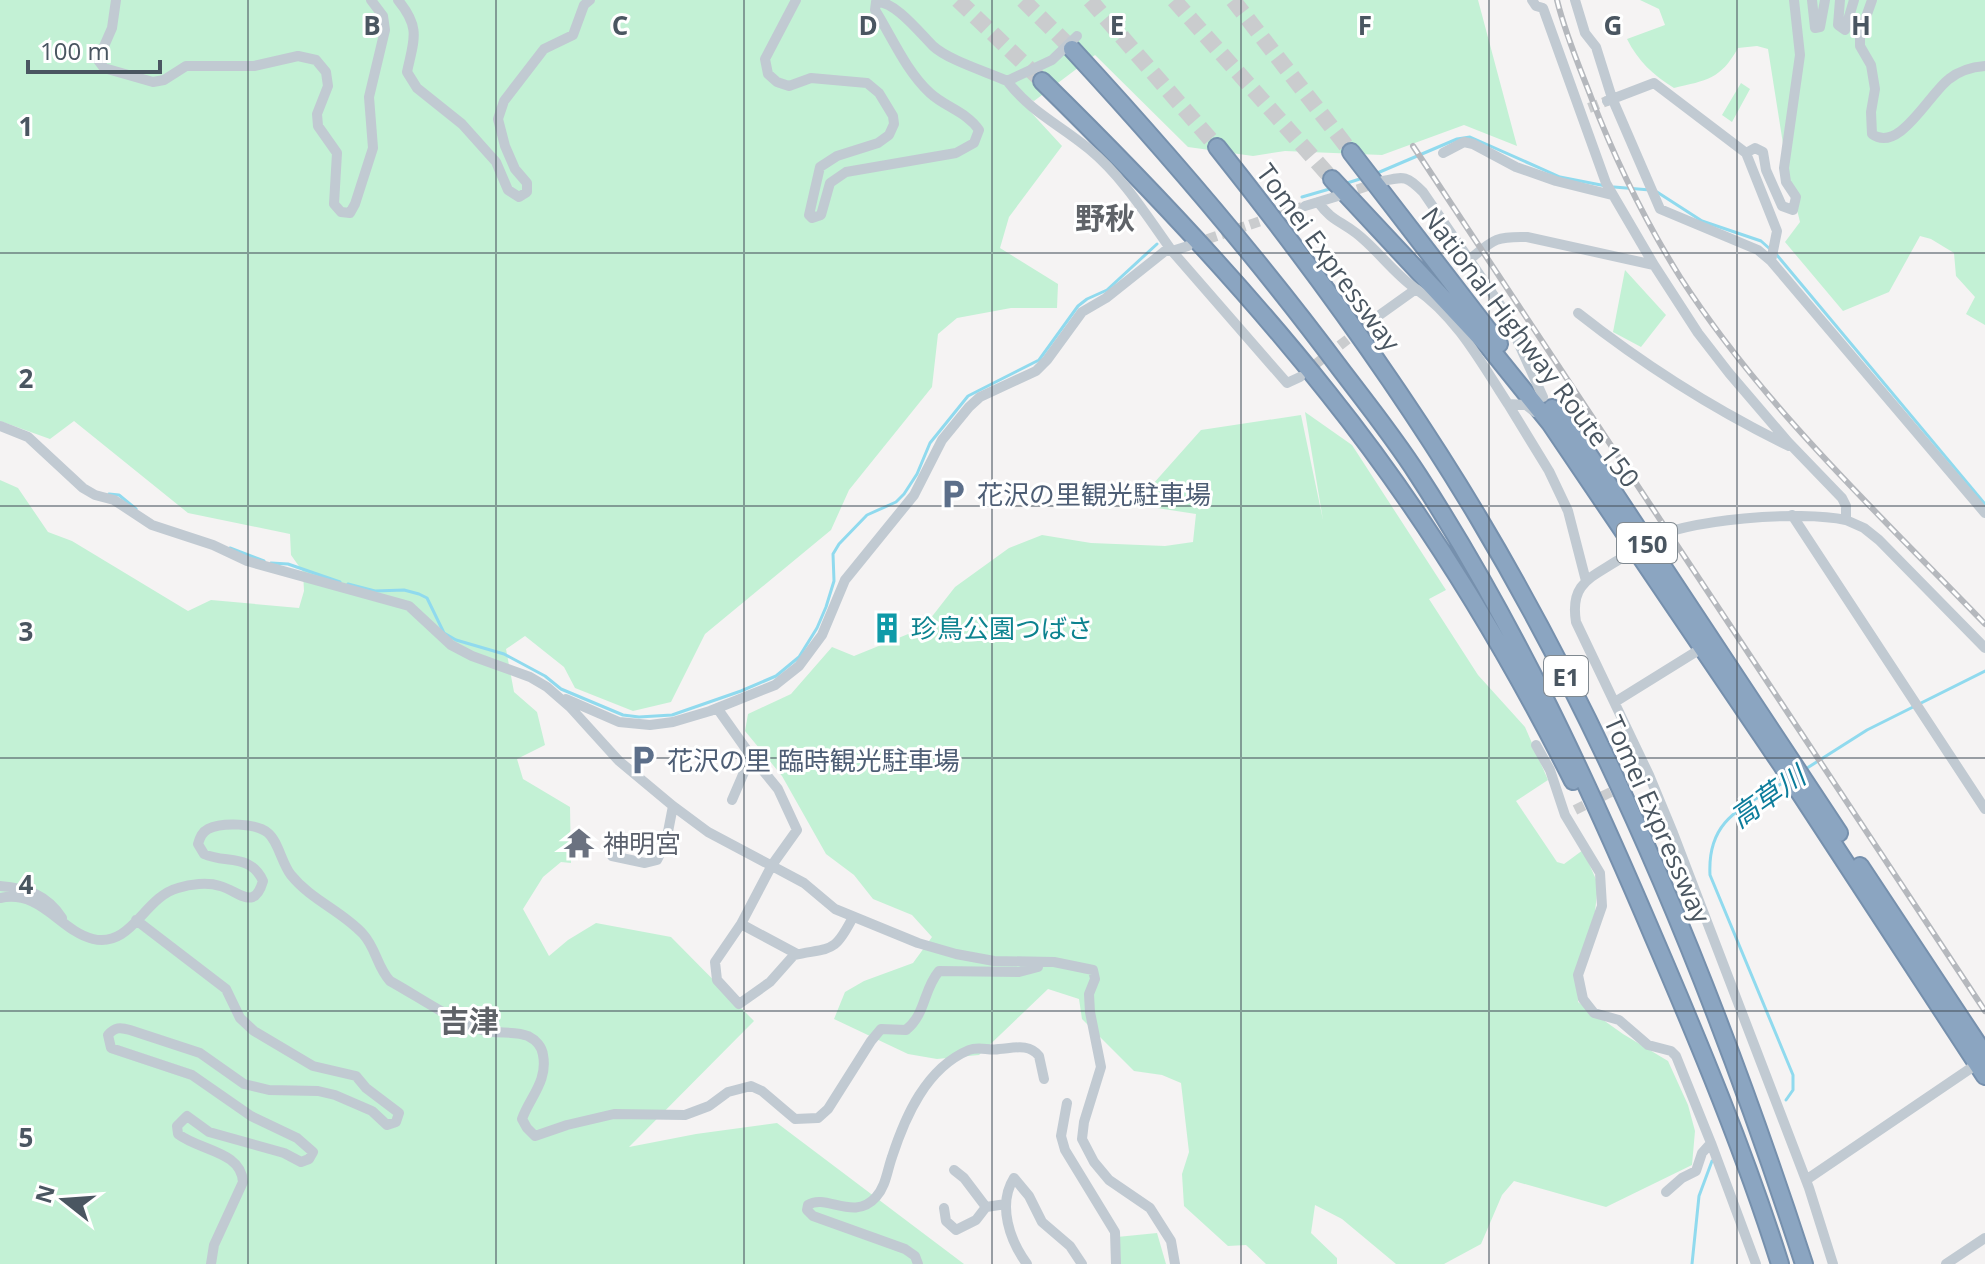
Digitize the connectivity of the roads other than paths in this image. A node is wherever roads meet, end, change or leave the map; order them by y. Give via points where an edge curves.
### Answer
1 (116, 0) edge
2 (371, 0) edge
3 (398, 0) edge
4 (590, 0) edge
5 (796, 0) edge
6 (1532, 0) edge
7 (1575, 0) edge
8 (1794, 0) edge
9 (1812, 0) edge
10 (1825, 0) edge
11 (1840, 0) edge
12 (1854, 0) edge
13 (1872, 0) edge
14 (1074, 43) joint
15 (1985, 66) edge
16 (1007, 81) junction
17 (1042, 81) tunnel mouth
18 (1609, 99) junction
19 (1217, 147) tunnel mouth
20 (1351, 152) tunnel mouth
21 (1443, 153) dead end
22 (1746, 153) junction
23 (1332, 179) tunnel mouth
24 (1383, 181) tunnel mouth
25 (1612, 195) junction
26 (1338, 196) tunnel mouth
27 (1318, 202) junction
28 (1305, 206) tunnel mouth
29 (1188, 246) tunnel mouth
30 (1172, 251) junction
31 (1773, 255) junction
32 (1469, 260) junction
33 (1654, 265) junction
34 (1416, 289) junction
35 (1578, 313) dead end
36 (1374, 319) tunnel mouth
37 (1300, 377) dead end
38 (1543, 397) junction
39 (1508, 404) junction
40 (1550, 423) junction
41 (0, 426) edge
42 (1794, 448) junction
43 (1985, 513) edge
44 (1792, 515) junction
45 (1846, 520) junction
46 (1641, 545) junction
47 (1586, 581) junction
48 (1702, 648) junction
49 (1985, 648) edge
50 (560, 697) junction
51 (1615, 702) junction
52 (717, 708) junction
53 (615, 716) junction
54 (601, 744) junction
55 (1536, 745) dead end
56 (751, 756) junction
57 (1649, 775) junction
58 (1795, 776) junction
59 (1632, 781) tunnel mouth
60 (732, 800) dead end
61 (673, 806) junction
62 (1985, 809) edge
63 (612, 856) dead end
64 (772, 865) junction
65 (0, 886) edge
66 (0, 898) edge
67 (853, 917) junction
68 (136, 920) junction
69 (66, 923) junction
70 (741, 924) junction
71 (797, 954) junction
72 (1054, 962) junction
73 (1695, 1035) junction
74 (1982, 1065) edge
75 (1044, 1079) dead end
76 (1067, 1103) dead end
77 (1711, 1143) junction
78 (954, 1170) dead end
79 (1806, 1180) junction
80 (1666, 1192) dead end
81 (1006, 1204) junction
82 (986, 1207) junction
83 (944, 1208) dead end
84 (1985, 1238) edge
85 (211, 1264) edge
86 (918, 1264) edge
87 (1027, 1264) edge
88 (1082, 1264) edge
89 (1116, 1264) edge
90 (1175, 1264) edge
91 (1756, 1264) edge
92 (1780, 1264) edge
93 (1804, 1264) edge
94 (1833, 1264) edge
95 (1946, 1264) edge

1 - 2 street via 112,28 98,60 104,68 153,82 186,66 254,66 298,56 316,60 326,72 328,86 318,126 337,153 334,204 350,213 373,148 369,97 385,30 383,16
3 - 4 street via 413,18 407,72 417,88 462,124 496,162 508,190 519,197 527,192 527,183 505,146 498,119 504,101 544,49 573,35
5 - 16 street via 765,59 768,74 789,86 811,78 867,83 879,93 894,124 878,143 820,167 810,203 812,218 821,215 830,183 846,172 956,153 974,143 979,130 912,74 875,10 876,2 893,4 937,49
6 - 25 street via 1543,8
7 - 18 street via 1585,33 1596,47
8 - 22 street via 1800,55 1784,168 1796,197 1793,210 1782,206 1763,152 1755,148
9 - 10 street via 1815,28 1820,27
11 - 12 street via 1838,25 1845,30
13 - 15 street via 1860,46 1871,65 1871,126 1879,139 1904,131 1950,78
14 - 16 street
14 - 73 highway, Tomei Expressway / E1 via 1268,274 1417,473 1502,614 1547,701 1617,849
16 - 30 street via 1021,99 1089,149 1133,196
17 - 73 highway, Tomei Expressway / E1 via 1241,287 1329,393 1412,507 1537,709
18 - 22 street via 1654,83
18 - 31 street via 1660,209
19 - 93 highway, Tomei Expressway / E1 via 1276,221 1425,432 1544,634 1672,908
20 - 38 highway, National Highway Route 150 / 150
21 - 25 street via 1464,142 1473,144 1516,167
22 - 31 street via 1777,231
23 - 40 highway, National Highway Route 150 / 150 via 1488,346
24 - 32 street via 1411,180
25 - 33 street
26 - 27 street
27 - 28 street
27 - 34 street via 1330,219 1354,232
29 - 30 street
30 - 37 street via 1287,383
30 - 52 street via 1082,312 1036,371 969,407 942,440 914,495 845,580 812,652 775,685
31 - 43 street
32 - 33 street via 1496,238 1509,236
32 - 38 street via 1503,309
33 - 42 street via 1698,333
34 - 36 street
34 - 39 street via 1453,324
35 - 42 street via 1679,386
38 - 46 highway, National Highway Route 150 / 150 via 1587,452
39 - 40 street via 1526,405
39 - 47 street via 1568,511
40 - 46 highway, National Highway Route 150 / 150
41 - 50 street via 28,437 83,488 114,500 152,525 247,561 398,601 451,645 530,677
42 - 45 street via 1842,498
44 - 45 street
44 - 46 street via 1694,526
44 - 62 street
45 - 49 street via 1879,540
46 - 47 street
46 - 48 highway, National Highway Route 150 / 150
46 - 58 highway, National Highway Route 150 / 150
47 - 51 street via 1575,597 1576,622
48 - 51 street
48 - 58 highway, National Highway Route 150 / 150
50 - 53 street
50 - 54 street
51 - 57 street
52 - 53 street via 650,725
52 - 56 street
53 - 54 street via 604,727
54 - 61 street
55 - 77 street via 1595,862 1602,887 1602,906 1578,975 1583,999 1594,1013 1619,1020 1648,1045 1676,1056
56 - 60 street
56 - 64 street via 778,789 797,830
57 - 59 street
57 - 79 street
58 - 74 highway, National Highway Route 150 / 150
61 - 63 street via 657,860 645,863
61 - 64 street via 708,832
64 - 67 street
64 - 70 street
65 - 69 street via 38,895
66 - 69 street via 26,899
67 - 71 street via 835,946
67 - 72 street via 956,954
68 - 69 street via 111,940 91,939
68 - 72 street via 176,888 219,885 244,898 260,893 259,872 235,859 204,854 198,844 212,827 259,828 270,834 281,861 304,890 362,932 390,981 482,1031 527,1035 537,1042 544,1074 522,1119 535,1136 614,1114 685,1115 751,1086 795,1119 818,1118 881,1029 906,1030 913,1025 939,971 1019,972
68 - 85 street via 226,989 240,1018 254,1031 313,1066 356,1076 399,1113 396,1122 387,1125 372,1111 335,1095 244,1084 200,1053 121,1027 113,1030 108,1035 111,1048 192,1075 313,1152 301,1162 209,1132 187,1116 181,1120 178,1134 235,1161 242,1171 243,1182 214,1245
70 - 71 street
70 - 71 street via 715,962 717,980 739,1004
72 - 90 street via 1093,970 1095,979 1089,994 1101,1067 1084,1122 1086,1150 1109,1180 1150,1208 1171,1241
73 - 92 highway, Tomei Expressway / E1
74 - 79 street
75 - 86 street via 1039,1056 1027,1048 969,1050 934,1076 918,1096 875,1200 859,1208 816,1201 808,1205 813,1216 905,1249
76 - 89 street via 1061,1136 1065,1150 1115,1232
77 - 80 street via 1696,1171
77 - 91 street
78 - 82 street
79 - 94 street
81 - 82 street
81 - 87 street via 1010,1233
81 - 88 street via 1014,1178 1042,1222
82 - 83 street via 976,1220 956,1230 946,1221
84 - 95 street

